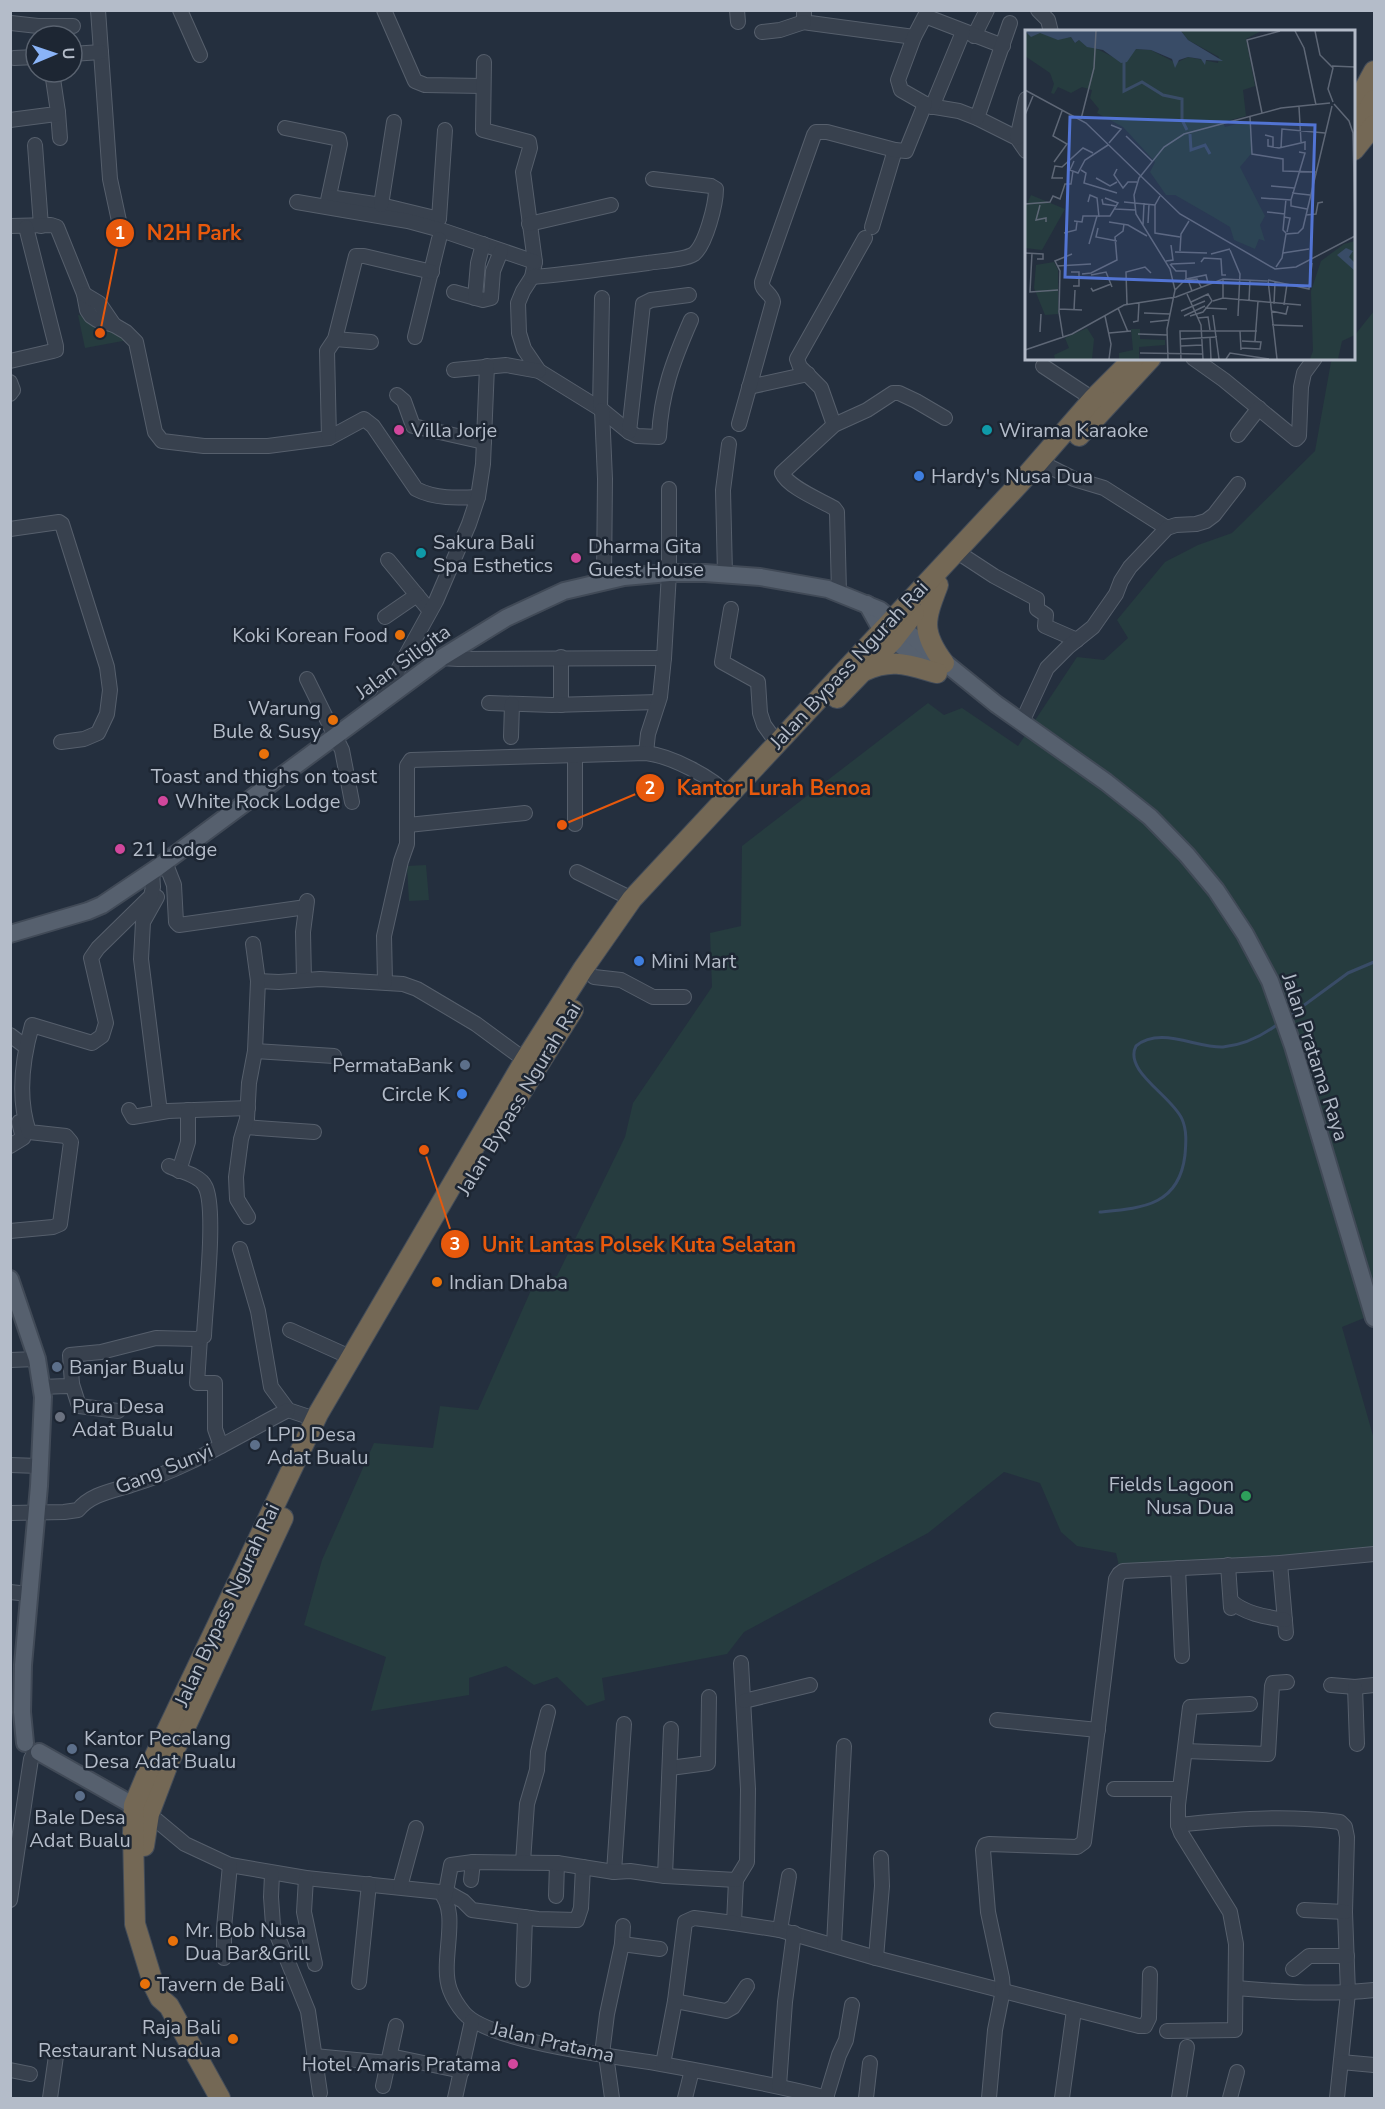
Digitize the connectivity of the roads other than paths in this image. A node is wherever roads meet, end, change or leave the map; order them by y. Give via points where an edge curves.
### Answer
1 (14, 10) edge
2 (99, 10) edge
3 (180, 10) edge
4 (384, 10) edge
5 (987, 10) edge
6 (1038, 10) edge
7 (804, 16) edge
8 (11, 23) edge
9 (1010, 23) dead end
10 (1050, 30) edge
11 (762, 32) dead end
12 (969, 34) junction
13 (914, 37) junction
14 (1003, 46) junction
15 (101, 52) junction
16 (84, 53) edge
17 (200, 56) dead end
18 (14, 58) dead end
19 (24, 58) edge
20 (484, 62) dead end
21 (54, 84) edge
22 (483, 86) junction
23 (1369, 90) edge
24 (1025, 103) edge
25 (929, 105) junction
26 (58, 112) junction
27 (977, 118) junction
28 (10, 120) edge
29 (394, 122) dead end
30 (1374, 125) edge
31 (1355, 126) edge
32 (285, 128) dead end
33 (445, 130) dead end
34 (60, 138) dead end
35 (1017, 138) junction
36 (35, 145) dead end
37 (1355, 148) edge
38 (895, 150) junction
39 (1025, 150) edge
40 (653, 179) dead end
41 (297, 202) dead end
42 (328, 202) junction
43 (381, 205) junction
44 (611, 205) dead end
45 (118, 221) dead end
46 (529, 224) junction
47 (10, 226) edge
48 (26, 226) junction
49 (41, 226) junction
50 (439, 239) dead end
51 (483, 244) junction
52 (501, 251) junction
53 (536, 262) junction
54 (432, 272) junction
55 (532, 277) junction
56 (454, 291) dead end
57 (689, 295) dead end
58 (475, 298) junction
59 (602, 298) dead end
60 (691, 320) dead end
61 (415, 337) dead end
62 (334, 339) junction
63 (371, 342) dead end
64 (1132, 360) edge
65 (1148, 360) edge
66 (1196, 360) edge
67 (1314, 360) edge
68 (10, 361) edge
69 (487, 366) junction
70 (1043, 366) dead end
71 (454, 370) dead end
72 (539, 371) junction
73 (808, 374) junction
74 (10, 382) edge
75 (749, 387) junction
76 (10, 394) edge
77 (397, 395) dead end
78 (1093, 399) junction
79 (1259, 408) junction
80 (601, 410) junction
81 (945, 418) dead end
82 (739, 424) dead end
83 (834, 425) junction
84 (629, 432) junction
85 (1238, 435) dead end
86 (329, 438) junction
87 (484, 442) junction
88 (729, 444) dead end
89 (1050, 467) junction
90 (1238, 484) dead end
91 (669, 489) dead end
92 (478, 497) junction
93 (1167, 528) junction
94 (10, 529) edge
95 (965, 557) junction
96 (388, 560) dead end
97 (669, 573) junction
98 (725, 574) junction
99 (603, 580) junction
100 (938, 585) junction
101 (839, 592) junction
102 (417, 595) junction
103 (731, 609) dead end
104 (430, 611) junction
105 (385, 616) dead end
106 (892, 629) junction
107 (1077, 640) junction
108 (561, 657) junction
109 (441, 658) junction
110 (664, 658) junction
111 (940, 668) junction
112 (861, 673) junction
113 (307, 679) dead end
114 (658, 702) junction
115 (489, 704) dead end
116 (512, 704) junction
117 (378, 705) junction
118 (561, 705) junction
119 (1033, 731) junction
120 (334, 737) junction
121 (511, 737) dead end
122 (61, 742) dead end
123 (777, 743) junction
124 (646, 753) junction
125 (575, 756) junction
126 (728, 795) junction
127 (352, 802) dead end
128 (525, 813) dead end
129 (575, 824) dead end
130 (408, 825) junction
131 (158, 867) junction
132 (577, 872) dead end
133 (632, 899) junction
134 (10, 934) edge
135 (253, 944) dead end
136 (594, 977) junction
137 (303, 980) junction
138 (258, 981) junction
139 (385, 982) junction
140 (684, 997) dead end
141 (10, 1035) edge
142 (26, 1047) junction
143 (255, 1051) junction
144 (334, 1056) dead end
145 (10, 1060) edge
146 (525, 1060) junction
147 (12, 1101) edge
148 (248, 1108) junction
149 (129, 1110) dead end
150 (188, 1110) junction
151 (160, 1112) junction
152 (245, 1127) junction
153 (314, 1132) dead end
154 (10, 1146) edge
155 (248, 1217) dead end
156 (10, 1231) edge
157 (240, 1249) dead end
158 (10, 1279) edge
159 (1374, 1318) edge
160 (290, 1330) dead end
161 (200, 1338) junction
162 (350, 1358) junction
163 (37, 1359) junction
164 (10, 1360) edge
165 (72, 1384) junction
166 (41, 1387) junction
167 (288, 1410) junction
168 (118, 1411) dead end
169 (315, 1419) junction
170 (221, 1446) junction
171 (10, 1465) edge
172 (39, 1466) junction
173 (10, 1513) edge
174 (37, 1513) junction
175 (265, 1540) junction
176 (1374, 1554) edge
177 (1280, 1563) junction
178 (1228, 1566) junction
179 (1178, 1568) junction
180 (10, 1592) edge
181 (29, 1594) junction
182 (1182, 1656) dead end
183 (741, 1663) dead end
184 (1287, 1682) dead end
185 (810, 1685) dead end
186 (1332, 1685) dead end
187 (1374, 1685) edge
188 (1355, 1687) junction
189 (709, 1697) dead end
190 (744, 1701) junction
191 (1250, 1704) dead end
192 (548, 1712) dead end
193 (997, 1720) dead end
194 (624, 1724) dead end
195 (671, 1730) dead end
196 (1098, 1730) junction
197 (1357, 1744) dead end
198 (844, 1746) dead end
199 (29, 1747) edge
200 (1185, 1751) junction
201 (670, 1768) junction
202 (1114, 1789) dead end
203 (1179, 1789) junction
204 (10, 1806) edge
205 (25, 1806) junction
206 (141, 1810) junction
207 (1178, 1824) junction
208 (416, 1828) dead end
209 (880, 1858) dead end
210 (472, 1862) junction
211 (523, 1862) junction
212 (557, 1863) junction
213 (230, 1865) junction
214 (583, 1867) junction
215 (614, 1872) junction
216 (272, 1874) junction
217 (665, 1876) junction
218 (789, 1876) dead end
219 (306, 1878) junction
220 (471, 1880) dead end
221 (736, 1880) junction
222 (369, 1884) junction
223 (400, 1887) junction
224 (446, 1895) junction
225 (556, 1896) dead end
226 (10, 1900) edge
227 (1304, 1910) dead end
228 (1345, 1912) junction
229 (525, 1917) junction
230 (127, 1918) dead end
231 (734, 1923) junction
232 (623, 1926) dead end
233 (787, 1931) junction
234 (622, 1944) junction
235 (834, 1945) junction
236 (660, 1949) dead end
237 (1347, 1956) junction
238 (224, 1958) dead end
239 (876, 1958) junction
240 (315, 1964) dead end
241 (1293, 1969) dead end
242 (1150, 1974) dead end
243 (523, 1980) dead end
244 (359, 1982) dead end
245 (747, 1986) dead end
246 (1236, 1988) junction
247 (1003, 1990) junction
248 (1374, 1990) edge
249 (1348, 1993) junction
250 (675, 2001) junction
251 (852, 2005) dead end
252 (1074, 2010) junction
253 (472, 2021) junction
254 (396, 2026) dead end
255 (1167, 2031) dead end
256 (1187, 2047) dead end
257 (604, 2055) junction
258 (56, 2056) dead end
259 (314, 2056) junction
260 (389, 2060) junction
261 (1341, 2062) junction
262 (870, 2063) dead end
263 (663, 2064) junction
264 (1374, 2065) edge
265 (10, 2070) edge
266 (692, 2070) junction
267 (462, 2071) junction
268 (1237, 2072) dead end
269 (30, 2074) dead end
270 (383, 2086) dead end
271 (781, 2090) edge
272 (320, 2093) dead end
273 (50, 2098) edge
274 (220, 2098) edge
275 (455, 2098) edge
276 (612, 2098) edge
277 (685, 2098) edge
278 (826, 2098) edge
279 (866, 2098) edge
280 (989, 2098) edge
281 (1062, 2098) edge
282 (1179, 2098) edge
283 (1230, 2098) edge
284 (1337, 2098) edge

1 - 8 street
2 - 15 street
3 - 17 street
4 - 22 street via 415,81 425,85
5 - 12 street
6 - 10 street via 1048,20
7 - 11 street via 780,30
7 - 13 street
9 - 14 street
12 - 13 street via 925,16
12 - 14 street
12 - 25 street
13 - 25 street via 898,84 901,90
14 - 27 street
15 - 16 street
15 - 45 street via 110,179
18 - 19 street
20 - 22 street
21 - 26 street
22 - 46 street via 483,130 529,142 523,172
23 - 31 highway
24 - 35 street
25 - 27 street
25 - 38 street via 908,149
26 - 28 street
26 - 34 street
27 - 35 street
29 - 43 street
30 - 37 highway
32 - 42 street via 339,139
33 - 43 street via 439,219
35 - 39 street
36 - 49 street
38 - 73 street via 868,232 799,354 798,363
38 - 75 street via 816,132 762,282 773,302
40 - 55 street via 716,189 709,224 695,253
41 - 42 street
42 - 43 street
42 - 51 street
44 - 46 street
46 - 53 street
47 - 48 street
48 - 49 street
48 - 68 street via 56,350
49 - 86 street via 57,227 84,294 99,303 114,325 136,342 155,432 162,441 204,446 268,446
50 - 54 street
51 - 52 street
51 - 58 street
52 - 53 street
52 - 58 street via 493,271 491,298
53 - 55 street
54 - 61 street
54 - 62 street via 356,256
55 - 72 street via 518,303 519,333 524,349
56 - 58 street
57 - 84 street via 643,304
59 - 80 street
60 - 84 street via 668,380 659,437
62 - 63 street
62 - 86 street via 326,356
64 - 78 highway, Jalan Bypass Ngurah Rai
65 - 89 highway, Jalan Bypass Ngurah Rai
66 - 79 street
67 - 79 street via 1304,374 1298,438 1293,438
69 - 71 street
69 - 72 street
69 - 87 street
70 - 78 street
72 - 80 street
73 - 75 street
73 - 83 street via 821,388
74 - 76 street
75 - 82 street
77 - 87 street via 404,401 413,426
78 - 106 highway, Jalan Bypass Ngurah Rai
79 - 85 street
80 - 84 street
80 - 99 street via 605,478
81 - 83 street via 895,392 867,411
83 - 101 street via 782,474 837,512
86 - 92 street via 364,419 374,426 416,489 426,495
87 - 92 street
88 - 98 street via 723,490
89 - 93 street via 1104,488
89 - 95 highway, Jalan Bypass Ngurah Rai
90 - 93 street via 1206,521
91 - 97 street
92 - 104 street via 470,524
93 - 107 street via 1130,567 1093,627
94 - 122 street via 62,524 107,667 110,699 103,725 91,737
95 - 100 highway, Jalan Bypass Ngurah Rai
95 - 107 street via 1037,599 1037,609 1046,615 1045,626
96 - 102 street
97 - 98 main road, Jalan Siligita
97 - 99 main road, Jalan Siligita
97 - 110 street
98 - 101 main road, Jalan Siligita via 790,581
99 - 109 main road, Jalan Siligita via 564,591 516,614
100 - 106 highway, Jalan Bypass Ngurah Rai
100 - 111 highway via 927,614 927,632
101 - 106 main road, Jalan Siligita via 880,610
102 - 104 street
102 - 105 street
103 - 123 street via 722,662 758,682 760,713
104 - 117 street
106 - 111 main road, Jalan Pratama Raya
106 - 112 highway, Jalan Bypass Ngurah Rai
106 - 123 highway, Jalan Bypass Ngurah Rai
107 - 119 street via 1047,668
108 - 109 street
108 - 110 street
108 - 118 street
109 - 117 main road, Jalan Siligita
110 - 114 street
111 - 112 highway via 886,663
111 - 119 main road, Jalan Pratama Raya
112 - 136 highway, Jalan Bypass Ngurah Rai via 728,809 645,903
113 - 120 street
114 - 118 street
114 - 124 street
115 - 116 street
116 - 118 street
116 - 121 street
117 - 120 main road, Jalan Siligita
119 - 159 main road, Jalan Pratama Raya via 1150,817 1216,890 1245,934 1281,1010
120 - 127 street via 342,750
120 - 131 main road, Jalan Siligita
123 - 126 highway, Jalan Bypass Ngurah Rai
124 - 125 street
124 - 126 street via 668,758
125 - 129 street
125 - 130 street via 411,760 406,766
126 - 133 highway, Jalan Bypass Ngurah Rai
128 - 130 street
130 - 139 street via 407,844 384,936
131 - 134 main road, Jalan Siligita via 95,908
131 - 137 street via 174,885 179,925 306,904
131 - 142 street via 151,896 91,958 106,1023 102,1036 92,1043 32,1025
131 - 151 street via 156,899 143,922 141,959
132 - 133 street
133 - 146 highway, Jalan Bypass Ngurah Rai
135 - 138 street
136 - 140 street via 621,980 653,997
136 - 175 highway, Jalan Bypass Ngurah Rai via 508,1114 330,1419
137 - 138 street
137 - 139 street
138 - 143 street
139 - 146 street via 417,989 494,1036
141 - 142 street
142 - 156 street via 22,1110 29,1132 66,1136 71,1142 60,1224
143 - 144 street
143 - 148 street
145 - 147 street via 16,1071
146 - 162 highway, Jalan Bypass Ngurah Rai
147 - 154 street via 23,1138
148 - 150 street
148 - 152 street
149 - 151 street via 133,1117
150 - 151 street
150 - 161 street via 188,1142 174,1168 205,1185 210,1213 204,1336
152 - 153 street
152 - 155 street via 236,1177 237,1199
157 - 167 street via 258,1311 270,1381
158 - 163 main road
160 - 162 street
161 - 165 street via 156,1338 109,1351 70,1355
161 - 170 street via 197,1383 215,1383 215,1429
162 - 169 highway, Jalan Bypass Ngurah Rai
163 - 164 street
163 - 166 main road
165 - 166 street
165 - 168 street via 79,1406
166 - 172 main road
167 - 169 street
167 - 170 street, Gang Sunyi
169 - 175 highway, Jalan Bypass Ngurah Rai
170 - 174 street, Gang Sunyi via 146,1481 86,1500 78,1510
171 - 172 street
172 - 174 main road
173 - 174 street, Gang Sunyi
174 - 181 main road
175 - 206 highway, Jalan Bypass Ngurah Rai via 168,1764
176 - 177 street
177 - 178 street
177 - 178 street via 1286,1627 1236,1606 1231,1608
178 - 179 street
179 - 182 street
179 - 196 street via 1124,1571 1116,1579
180 - 181 street
181 - 199 main road via 22,1700 22,1727
183 - 190 street
184 - 200 street via 1272,1686 1268,1754
185 - 190 street
186 - 188 street
187 - 188 street
188 - 197 street
189 - 201 street via 708,1763
190 - 221 street via 747,1862
191 - 200 street via 1190,1706
192 - 211 street via 527,1804
193 - 196 street
194 - 215 street
195 - 201 street
196 - 247 street via 1082,1845 989,1844 983,1850 988,1912
198 - 235 street
199 - 205 street
199 - 206 main road
200 - 203 street
201 - 217 street
202 - 203 street
203 - 207 street
204 - 205 street
205 - 226 street
206 - 213 street via 185,1844
206 - 230 street via 126,1812
206 - 274 highway, Jalan Bypass Ngurah Rai via 133,1833 135,1924 154,1986
207 - 228 street via 1292,1817 1340,1822 1347,1837
207 - 246 street via 1230,1912 1236,1944
208 - 223 street
209 - 239 street via 882,1886
210 - 211 street
210 - 220 street
210 - 224 street via 451,1865
211 - 212 street
212 - 214 street
212 - 225 street
213 - 216 street
213 - 238 street
214 - 215 street
214 - 229 street via 577,1920
215 - 217 street
216 - 219 street
216 - 259 street via 274,1929 308,2011
217 - 221 street
218 - 233 street
219 - 222 street
219 - 240 street via 304,1912
221 - 231 street
222 - 223 street
222 - 244 street
223 - 224 street
224 - 229 street via 463,1901 472,1910
224 - 253 street, Jalan Pratama via 446,1968 450,1990
227 - 228 street
228 - 237 street
229 - 243 street
231 - 233 street
231 - 250 street via 692,1918 685,1922
232 - 234 street
233 - 235 street
233 - 271 street
234 - 236 street
234 - 257 street via 607,2014
235 - 239 street
237 - 241 street via 1309,1956
237 - 249 street
239 - 247 street
242 - 252 street via 1149,2018 1145,2026
245 - 250 street via 726,2011
246 - 249 street
246 - 255 street via 1235,2030
247 - 252 street
247 - 280 street
248 - 249 street
249 - 261 street
250 - 263 street
251 - 278 street via 846,2040
252 - 281 street
253 - 257 street, Jalan Pratama via 537,2042
253 - 267 street
254 - 260 street
256 - 282 street
257 - 263 street, Jalan Pratama
257 - 276 street
258 - 273 street
259 - 260 street
259 - 272 street
260 - 267 street
260 - 270 street
261 - 264 street
261 - 284 street
262 - 279 street
263 - 266 street, Jalan Pratama
265 - 269 street
266 - 271 street, Jalan Pratama
266 - 277 street
267 - 275 street
268 - 283 street
271 - 278 street, Jalan Pratama

